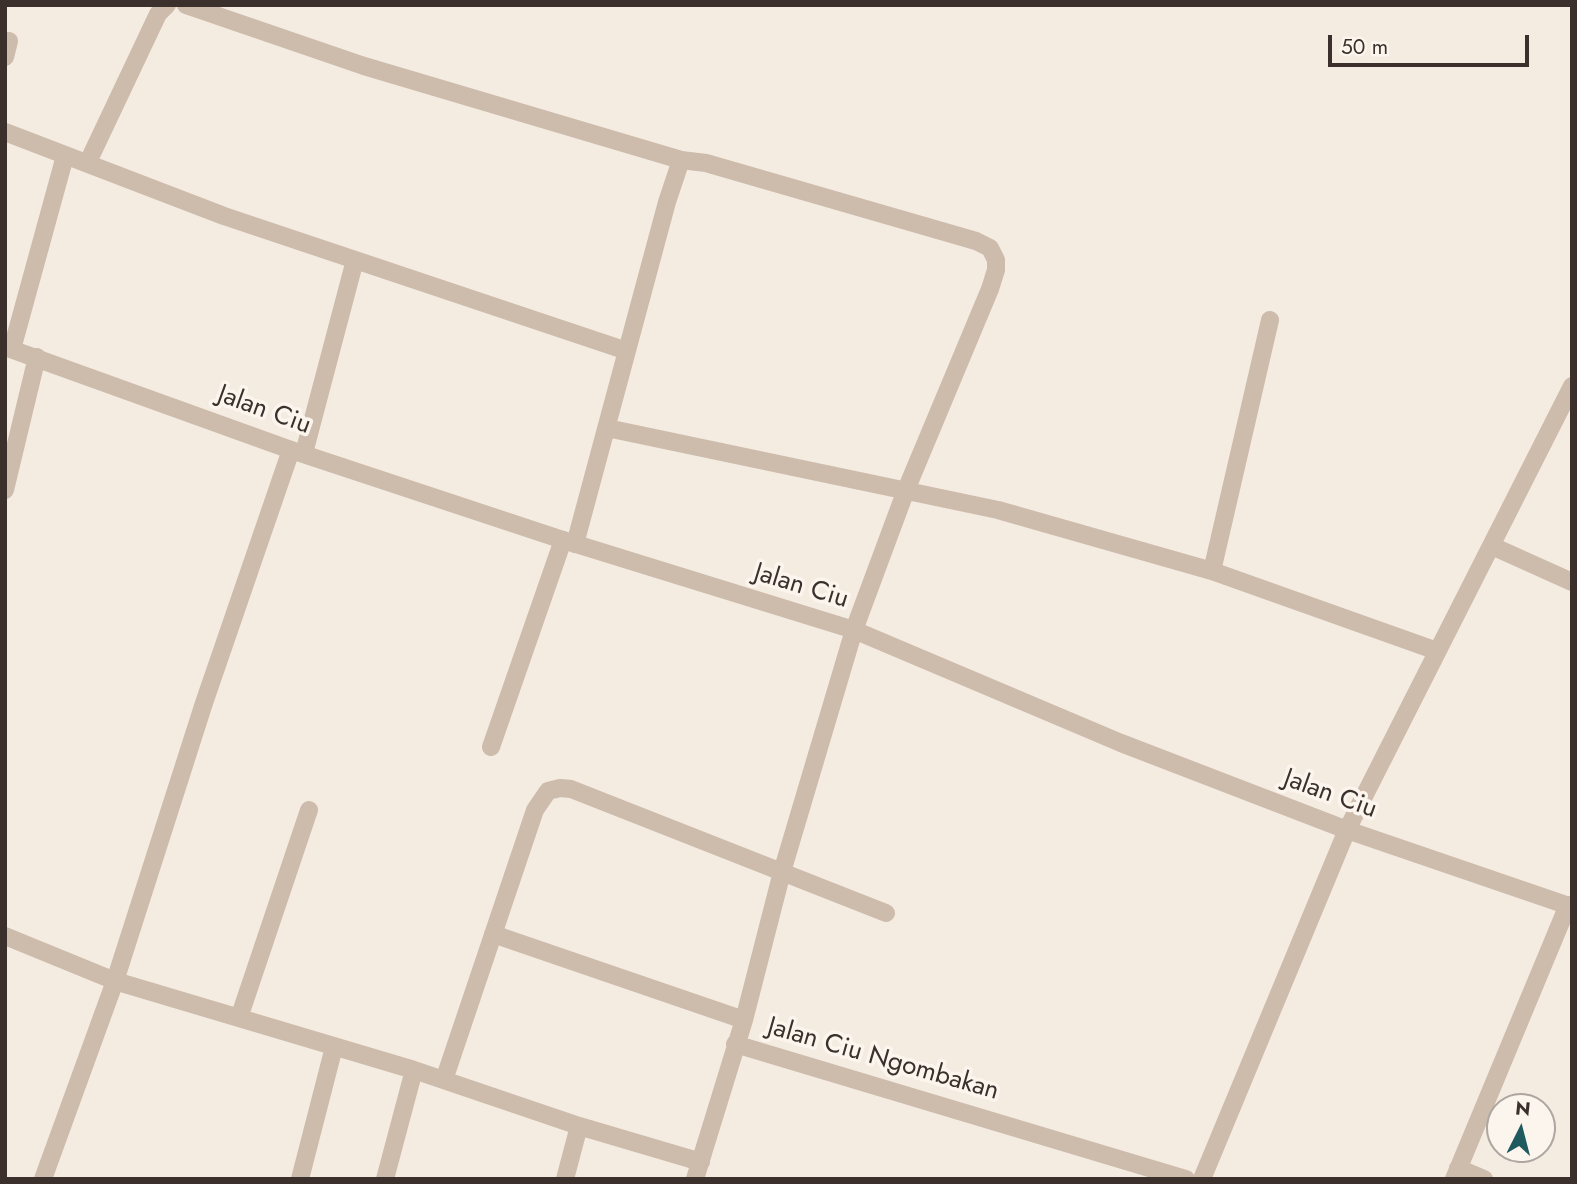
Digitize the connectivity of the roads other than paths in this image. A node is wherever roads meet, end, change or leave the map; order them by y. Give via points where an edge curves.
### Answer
1 (167, 5) edge
2 (186, 5) edge
3 (5, 132) edge
4 (65, 156) junction
5 (681, 160) junction
6 (88, 162) junction
7 (355, 260) junction
8 (1270, 320) dead end
9 (9, 348) edge
10 (627, 351) junction
11 (37, 357) junction
12 (1572, 386) edge
13 (607, 428) junction
14 (298, 452) junction
15 (5, 490) edge
16 (906, 490) junction
17 (569, 542) junction
18 (1492, 546) junction
19 (1212, 571) junction
20 (1572, 582) edge
21 (854, 630) junction
22 (1437, 651) junction
23 (491, 747) dead end
24 (309, 810) dead end
25 (1347, 830) junction
26 (782, 872) junction
27 (1570, 906) edge
28 (886, 912) dead end
29 (493, 934) junction
30 (5, 936) edge
31 (115, 981) junction
32 (239, 1018) junction
33 (744, 1020) junction
34 (735, 1044) junction
35 (334, 1047) junction
36 (414, 1070) junction
37 (444, 1080) junction
38 (579, 1126) junction
39 (698, 1171) edge
40 (1456, 1174) edge
41 (43, 1179) edge
42 (300, 1179) edge
43 (384, 1179) edge
44 (565, 1179) edge
45 (1186, 1179) edge
46 (1202, 1179) edge
47 (1484, 1179) edge

1 - 6 street via 158,14
2 - 5 street, Jalan Ciu Ngombakan via 364,66
3 - 4 street
4 - 6 street
4 - 9 street
5 - 10 street
5 - 16 street, Jalan Ciu Ngombakan via 706,163 990,248 996,260 990,289
6 - 7 street
7 - 10 street
7 - 14 street
8 - 19 street
9 - 11 street, Jalan Ciu
10 - 13 street
11 - 14 street, Jalan Ciu
11 - 15 street
12 - 18 street
13 - 16 street
13 - 17 street
14 - 17 street, Jalan Ciu
14 - 31 street via 204,703
16 - 19 street via 998,510
16 - 21 street, Jalan Ciu Ngombakan
17 - 21 street, Jalan Ciu
17 - 23 street
18 - 20 street
18 - 22 street
19 - 22 street
21 - 25 street, Jalan Ciu via 1121,743
21 - 26 street, Jalan Ciu Ngombakan
22 - 25 street
24 - 32 street
25 - 27 street, Jalan Ciu
25 - 46 street
26 - 28 street
26 - 29 street via 559,788 548,792 535,810
26 - 33 street, Jalan Ciu Ngombakan
27 - 40 street
29 - 33 street
29 - 37 street
30 - 31 street
31 - 32 street
31 - 41 street
32 - 35 street
33 - 34 street, Jalan Ciu Ngombakan
34 - 39 street
34 - 45 street, Jalan Ciu Ngombakan
35 - 36 street
35 - 42 street
36 - 37 street
36 - 43 street
37 - 38 street
38 - 39 street
38 - 44 street
40 - 47 street

